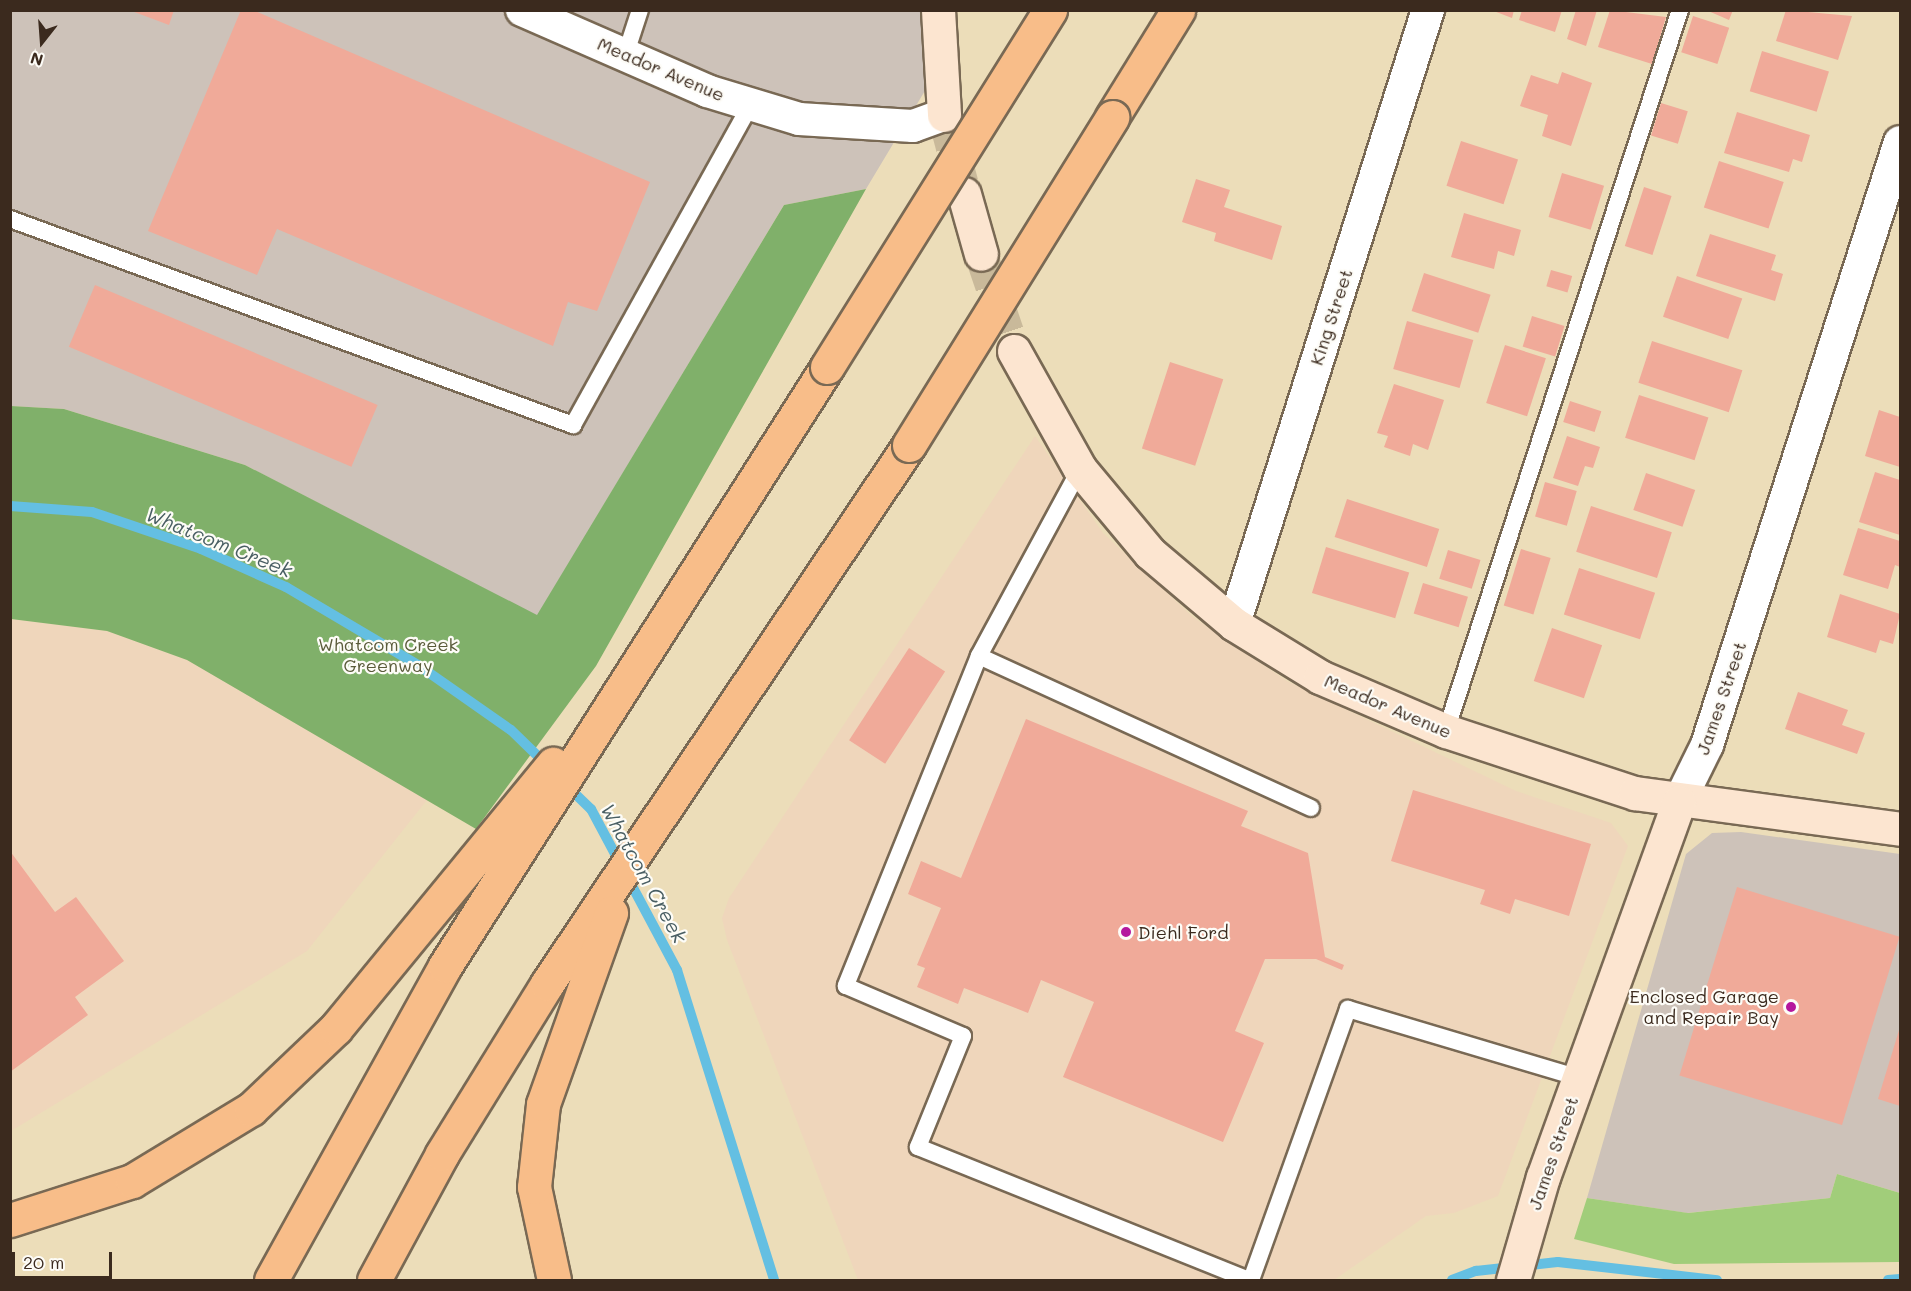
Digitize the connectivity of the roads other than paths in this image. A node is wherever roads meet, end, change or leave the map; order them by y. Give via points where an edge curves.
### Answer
1 (522, 10) edge
2 (640, 10) edge
3 (938, 10) edge
4 (1050, 10) edge
5 (1178, 10) edge
6 (1428, 10) edge
7 (1680, 10) edge
8 (626, 53) junction
9 (751, 104) junction
10 (944, 115) joint
11 (1900, 142) edge
12 (964, 194) tunnel mouth
13 (10, 219) edge
14 (981, 254) tunnel mouth
15 (1014, 351) tunnel mouth
16 (1080, 469) junction
17 (1234, 624) junction
18 (644, 654) junction
19 (979, 656) junction
20 (1446, 731) junction
21 (1679, 802) junction
22 (1311, 808) dead end
23 (1900, 829) edge
24 (631, 860) junction
25 (1579, 1078) junction
26 (10, 1220) edge
27 (271, 1281) edge
28 (374, 1281) edge
29 (554, 1281) edge
30 (1250, 1281) edge
31 (1513, 1281) edge

1 - 8 street, Meador Avenue
2 - 8 lane
3 - 10 street
4 - 18 highway, bridge
5 - 24 highway, bridge via 909,445
6 - 17 street, King Street
7 - 20 lane
8 - 9 street, Meador Avenue via 707,91
9 - 10 street, Meador Avenue via 799,119 901,125
9 - 13 lane via 573,425
11 - 21 street, James Street via 1707,745
12 - 14 street
15 - 16 street, Meador Avenue
16 - 17 street, Meador Avenue via 1150,553
16 - 19 lane
17 - 20 street, Meador Avenue via 1320,677
18 - 26 highway via 336,1028 251,1109 132,1182
18 - 27 highway via 445,966
19 - 22 lane
19 - 30 lane via 846,986 963,1036 918,1147
20 - 21 street, Meador Avenue via 1635,793
21 - 23 street, Meador Avenue
21 - 25 street, James Street
24 - 28 highway via 547,984 442,1154
24 - 29 highway via 573,1010 543,1104 534,1187
25 - 30 lane via 1348,1009
25 - 31 street, James Street via 1543,1177

